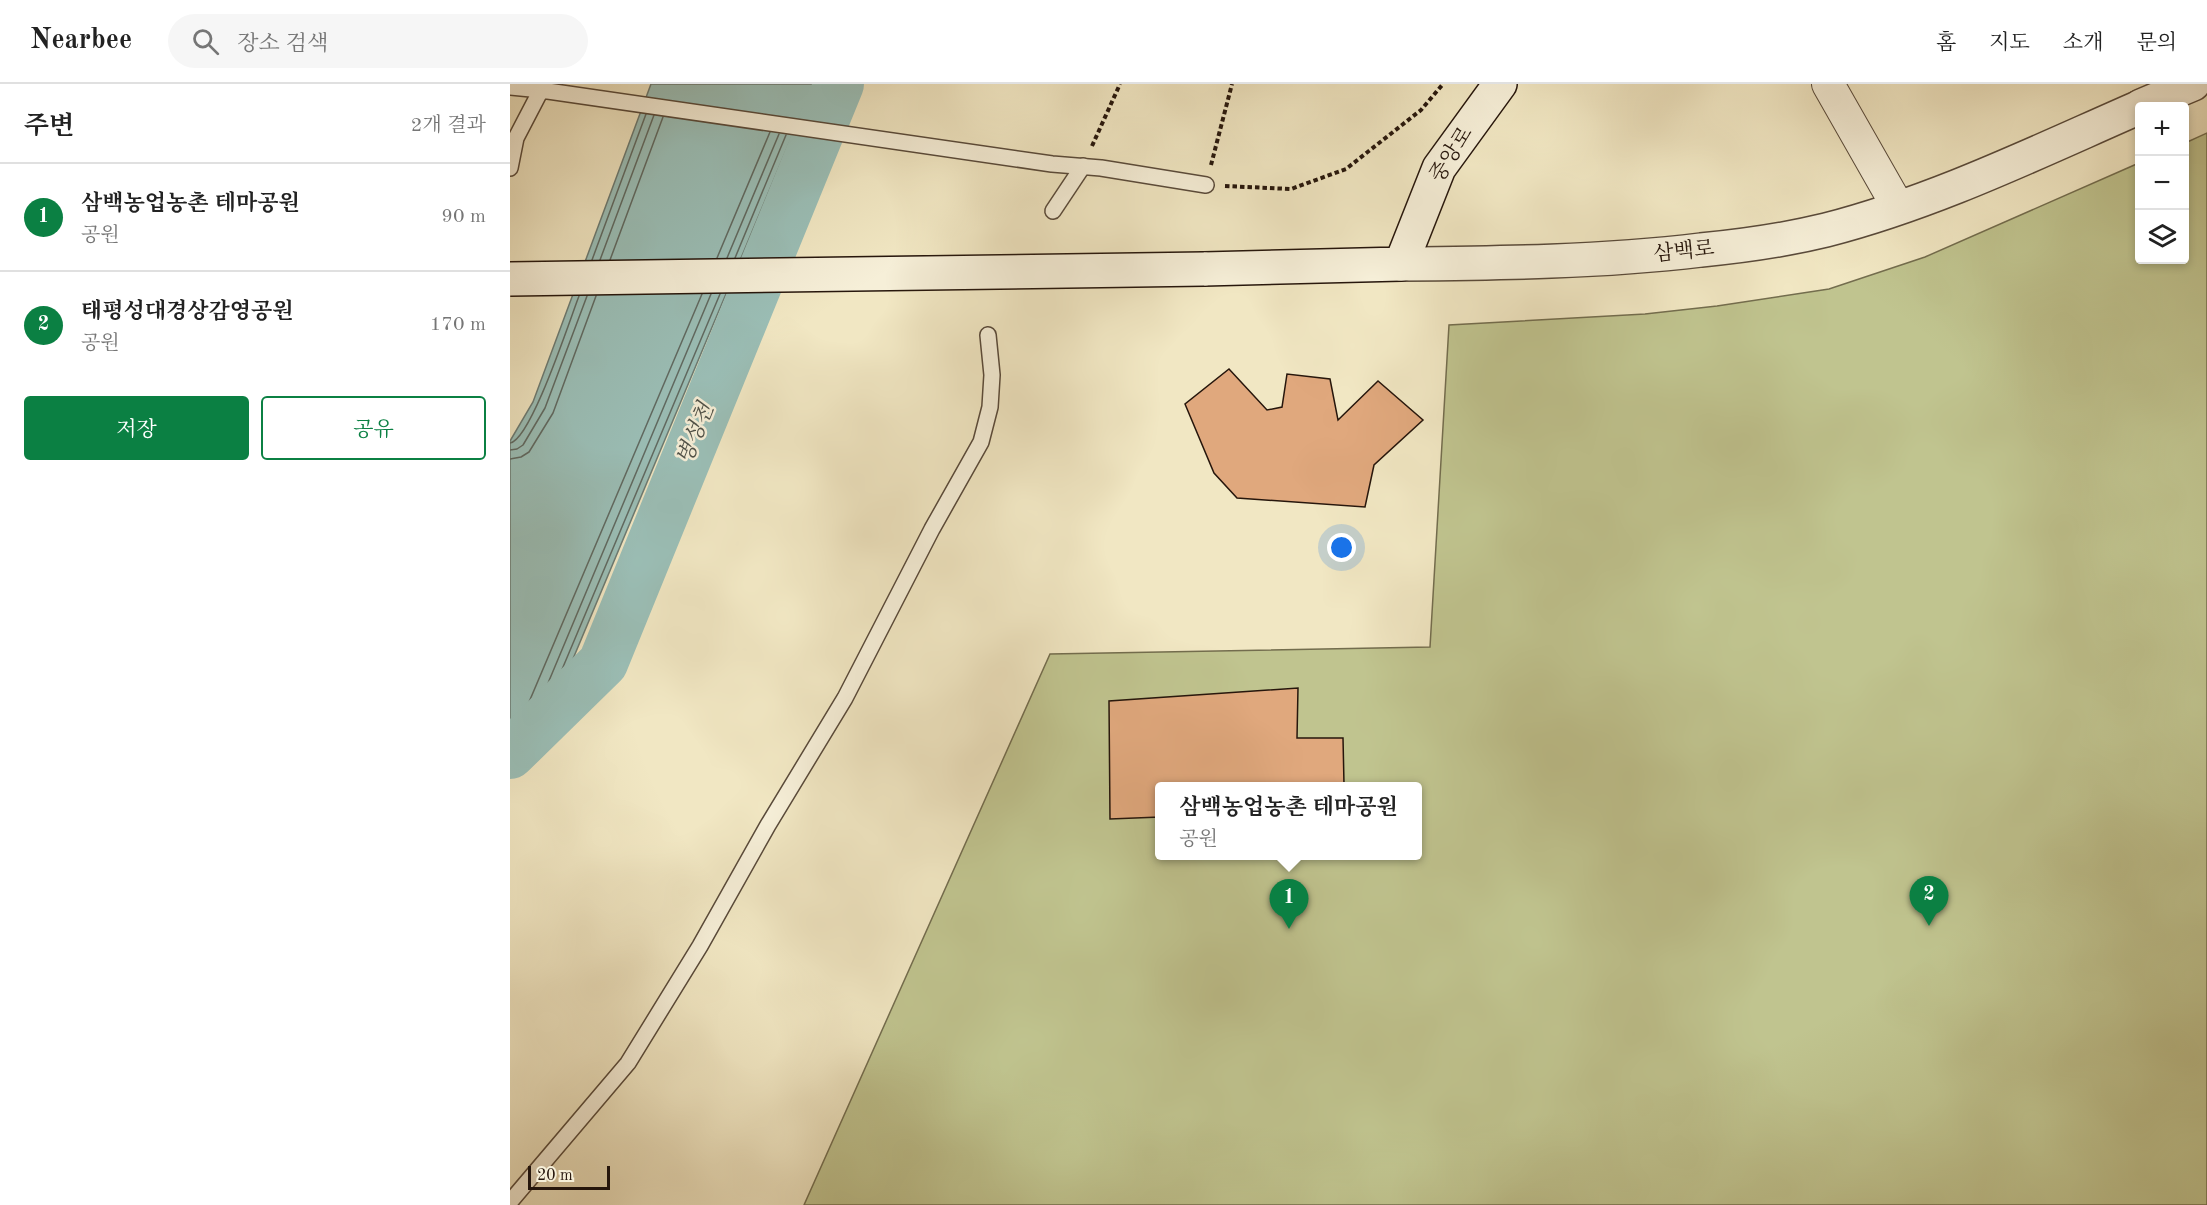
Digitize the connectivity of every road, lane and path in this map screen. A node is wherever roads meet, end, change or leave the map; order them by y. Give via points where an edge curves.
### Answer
1 (1120, 84) edge
2 (1232, 84) edge
3 (1443, 84) edge
4 (1500, 84) edge
5 (1828, 84) edge
6 (2193, 84) edge
7 (510, 87) edge
8 (542, 87) edge
9 (2152, 102) edge
10 (2135, 109) edge
11 (1083, 166) junction
12 (510, 168) edge
13 (1206, 185) junction
14 (1898, 207) junction
15 (1053, 211) dead end
16 (1401, 264) junction
17 (510, 279) edge
18 (988, 335) dead end
19 (510, 1202) edge

1 - 11 path
2 - 13 path
3 - 13 path via 1421,110 1346,169 1291,189
4 - 16 main road, 중앙로 via 1439,168
5 - 14 street
6 - 9 main road, 삼백로
7 - 8 lane
8 - 11 lane via 578,96
8 - 12 lane via 516,138
10 - 14 main road, 삼백로 via 1981,177
11 - 13 lane
11 - 15 lane
14 - 16 main road, 삼백로 via 1853,223 1778,240 1661,255
16 - 17 main road, 삼백로, bridge
18 - 19 lane via 990,407 981,442 845,698 628,1063

